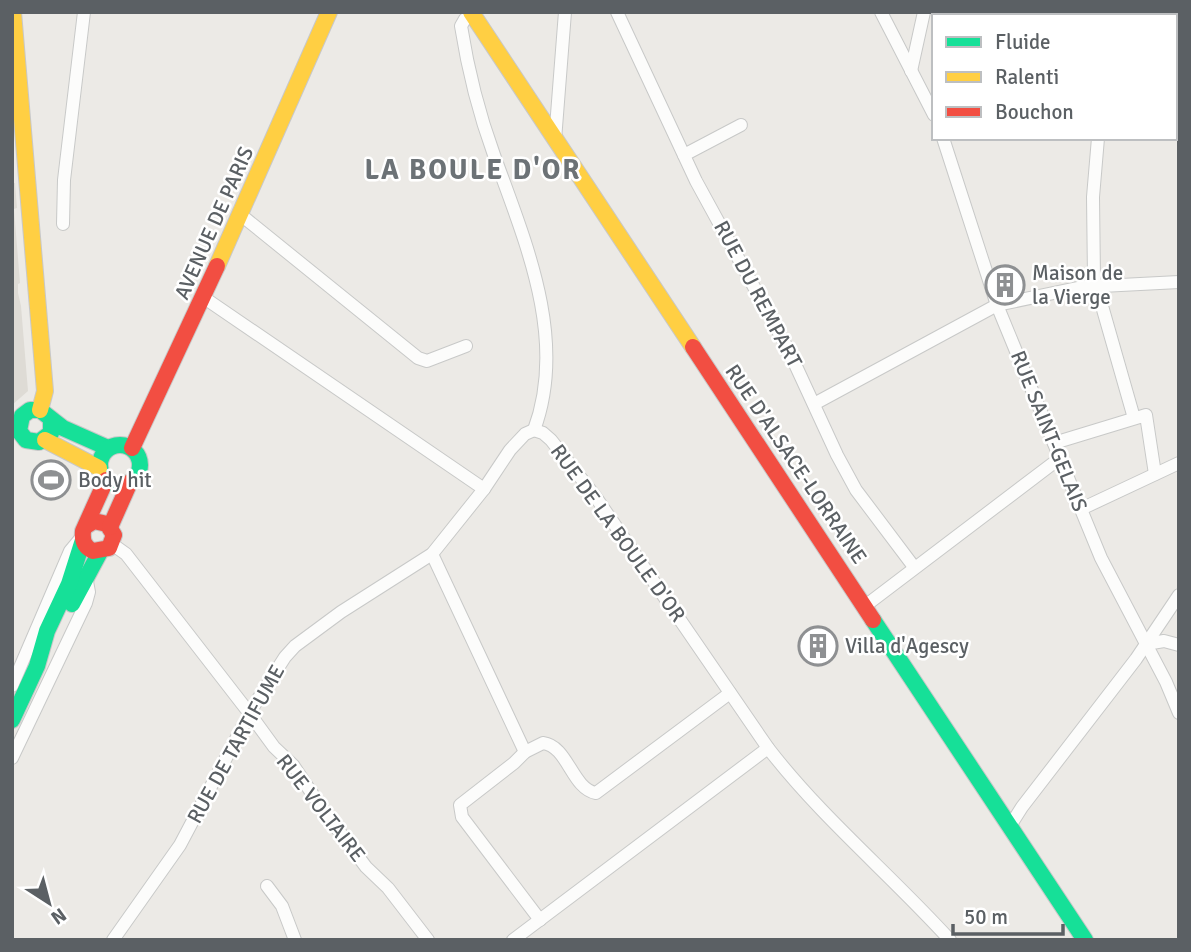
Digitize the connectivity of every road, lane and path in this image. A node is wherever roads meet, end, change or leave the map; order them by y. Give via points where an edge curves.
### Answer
1 (13, 12) edge
2 (84, 12) edge
3 (329, 12) edge
4 (565, 12) edge
5 (617, 12) edge
6 (881, 12) edge
7 (924, 12) edge
8 (472, 13) edge
9 (911, 71) junction
10 (932, 111) edge
11 (741, 125) dead end
12 (555, 140) junction
13 (944, 140) edge
14 (1098, 140) edge
15 (684, 155) junction
16 (241, 215) junction
17 (63, 224) dead end
18 (1179, 282) edge
19 (1096, 286) junction
20 (204, 297) junction
21 (997, 305) junction
22 (466, 346) dead end
23 (814, 404) junction
24 (46, 415) junction
25 (1134, 418) junction
26 (15, 426) edge
27 (534, 430) junction
28 (45, 440) junction
29 (1054, 443) junction
30 (108, 448) junction
31 (132, 448) junction
32 (1060, 458) junction
33 (1179, 463) edge
34 (103, 474) junction
35 (1155, 474) junction
36 (130, 482) junction
37 (484, 489) junction
38 (1081, 509) junction
39 (110, 527) junction
40 (83, 534) junction
41 (106, 548) junction
42 (432, 554) junction
43 (914, 567) junction
44 (86, 576) junction
45 (1179, 595) edge
46 (865, 606) junction
47 (1146, 644) junction
48 (1179, 645) edge
49 (37, 666) junction
50 (18, 690) edge
51 (730, 693) junction
52 (1179, 713) edge
53 (250, 714) junction
54 (12, 720) edge
55 (768, 748) junction
56 (525, 752) junction
57 (12, 758) edge
58 (1010, 826) junction
59 (267, 886) dead end
60 (540, 920) junction
61 (113, 940) edge
62 (295, 940) edge
63 (428, 940) edge
64 (513, 940) edge
65 (950, 940) edge
66 (1085, 940) edge

1 - 24 main road
2 - 17 street
3 - 16 main road, AVENUE DE PARIS
4 - 12 street
5 - 15 street, RUE DU REMPART
6 - 9 street
7 - 9 street
8 - 12 main road, RUE D'ALSACE-LORRAINE
8 - 27 street, RUE DE LA BOULE D'OR via 461,26 472,82 542,304 544,392
9 - 10 street
11 - 15 street
12 - 46 main road, RUE D'ALSACE-LORRAINE
13 - 21 street, RUE SAINT-GELAIS
14 - 19 street via 1093,197
15 - 23 street, RUE DU REMPART
16 - 20 main road, AVENUE DE PARIS
16 - 22 street via 418,358 428,361
18 - 19 street
19 - 21 street
19 - 25 street
20 - 31 main road, AVENUE DE PARIS
20 - 37 street
21 - 23 street
21 - 29 street, RUE SAINT-GELAIS
23 - 43 street, RUE DU REMPART via 856,491
24 - 26 main road via 26,413
24 - 28 main road via 51,433
24 - 30 main road
25 - 29 street
25 - 35 street via 1146,415
26 - 28 main road via 25,440
27 - 37 street, RUE DE TARTIFUME via 510,450
27 - 51 street, RUE DE LA BOULE D'OR via 551,440 577,472
28 - 34 main road
29 - 32 street, RUE SAINT-GELAIS
30 - 31 main road via 120,444
30 - 34 main road via 101,456
31 - 36 main road via 140,466
32 - 38 street, RUE SAINT-GELAIS
32 - 43 street
33 - 35 street
34 - 36 main road via 120,485
34 - 40 main road
35 - 38 street
36 - 39 main road
37 - 42 street, RUE DE TARTIFUME
38 - 47 street, RUE SAINT-GELAIS
39 - 40 main road via 94,521
39 - 41 main road via 114,535
40 - 41 main road via 87,548
40 - 49 main road
40 - 50 street via 70,551 36,626 20,668
41 - 44 main road
41 - 53 street, RUE VOLTAIRE via 126,554
42 - 53 street, RUE DE TARTIFUME via 295,646
42 - 56 street
43 - 46 street
44 - 49 main road via 58,636
44 - 57 street via 86,603
45 - 47 street
46 - 58 main road, RUE D'ALSACE-LORRAINE
47 - 48 street via 1164,641
47 - 52 street, RUE SAINT-GELAIS
47 - 58 street
49 - 50 main road
50 - 54 main road
51 - 55 street, RUE DE LA BOULE D'OR
51 - 56 street via 596,793 587,789 552,745 544,743
53 - 61 street, RUE DE TARTIFUME via 180,845
53 - 63 street, RUE VOLTAIRE via 366,867
55 - 60 street
55 - 65 street, RUE DE LA BOULE D'OR via 835,826
56 - 60 street via 464,800 459,811
58 - 66 main road, RUE D'ALSACE-LORRAINE
59 - 62 street via 282,906
60 - 64 street

